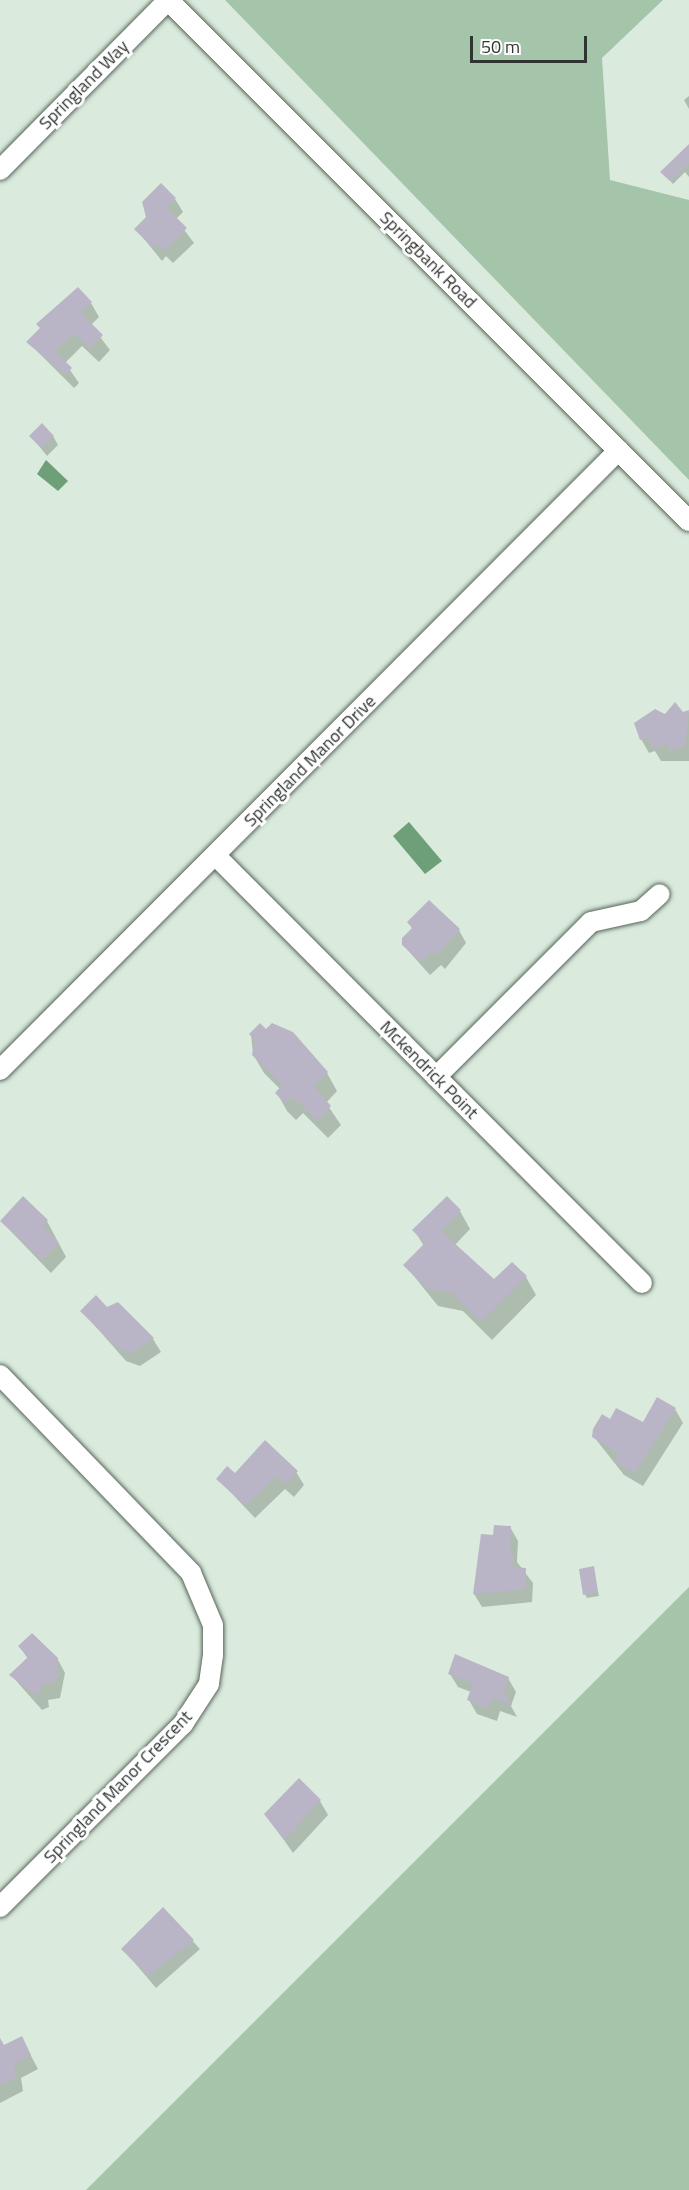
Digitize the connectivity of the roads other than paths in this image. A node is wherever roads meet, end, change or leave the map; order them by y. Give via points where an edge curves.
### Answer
1 (168, 0) edge
2 (0, 170) edge
3 (619, 450) junction
4 (689, 521) edge
5 (216, 856) junction
6 (660, 894) dead end
7 (0, 1070) edge
8 (436, 1077) junction
9 (642, 1283) dead end
10 (0, 1376) edge
11 (0, 1907) edge

1 - 2 street, Springland Way
1 - 3 street, Springbank Road
3 - 4 street, Springbank Road
3 - 5 street, Springland Manor Drive
5 - 7 street, Springland Manor Drive
5 - 8 street, Mckendrick Point
6 - 8 street via 641,911 591,922
8 - 9 street, Mckendrick Point
10 - 11 street, Springland Manor Crescent via 191,1573 213,1625 209,1684 183,1724

